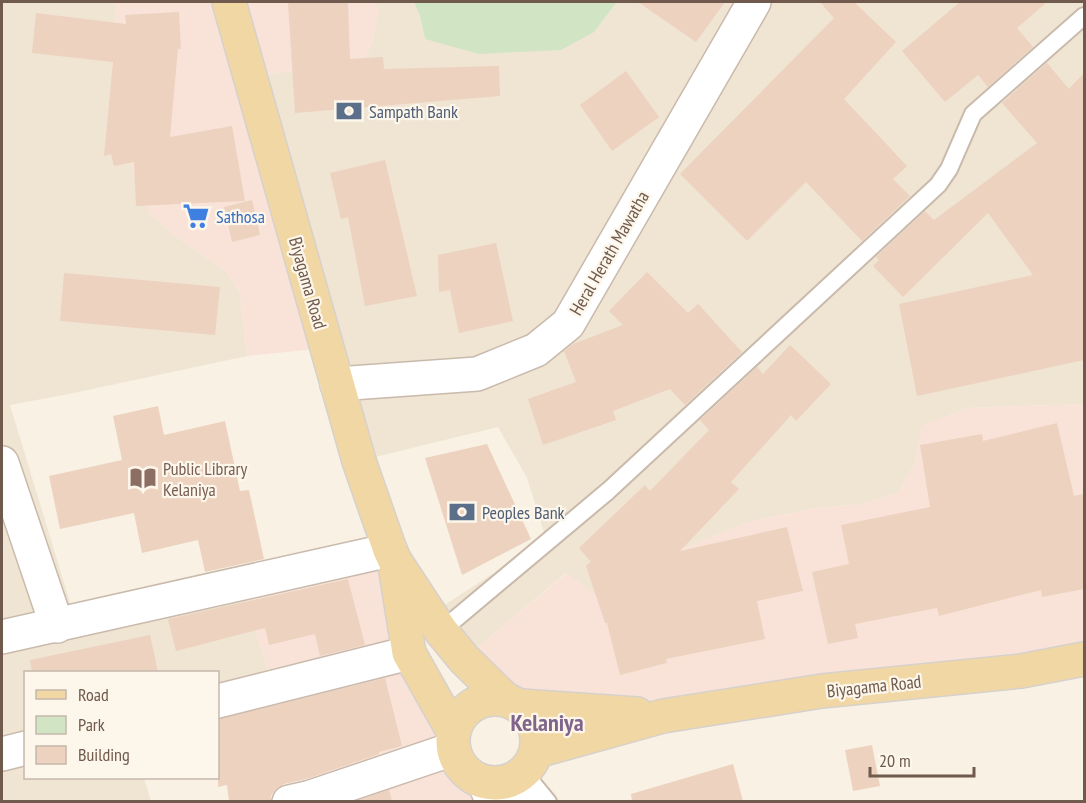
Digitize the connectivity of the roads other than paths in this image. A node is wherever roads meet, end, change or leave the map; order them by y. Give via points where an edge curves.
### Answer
1 (229, 2) edge
2 (754, 2) edge
3 (1084, 16) edge
4 (337, 384) junction
5 (2, 463) edge
6 (392, 556) junction
7 (57, 626) junction
8 (441, 631) junction
9 (2, 637) edge
10 (409, 653) junction
11 (1084, 660) edge
12 (219, 701) edge
13 (513, 703) junction
14 (663, 716) junction
15 (453, 740) junction
16 (24, 748) edge
17 (2, 754) edge
18 (526, 775) edge
19 (489, 792) edge
20 (289, 801) edge
21 (548, 801) edge

1 - 4 main road, Biyagama Road
2 - 4 street, Heral Herath Mawatha via 568,324 536,350 477,374
3 - 8 lane via 974,114 938,185 608,491
4 - 6 main road, Biyagama Road
5 - 7 street
6 - 7 street via 241,582
6 - 8 main road, Biyagama Road
6 - 10 main road, Biyagama Road
7 - 9 street
8 - 13 main road, Biyagama Road via 464,659
10 - 12 street
10 - 15 main road, Biyagama Road
11 - 14 main road, Biyagama Road via 1021,671 822,691
13 - 14 main road, Biyagama Road
13 - 15 main road via 488,698 472,705 459,717
13 - 18 main road via 532,719 538,734
14 - 18 main road, Biyagama Road
15 - 19 main road via 457,760
15 - 20 street via 311,797
16 - 17 street
18 - 19 main road
18 - 21 lane

